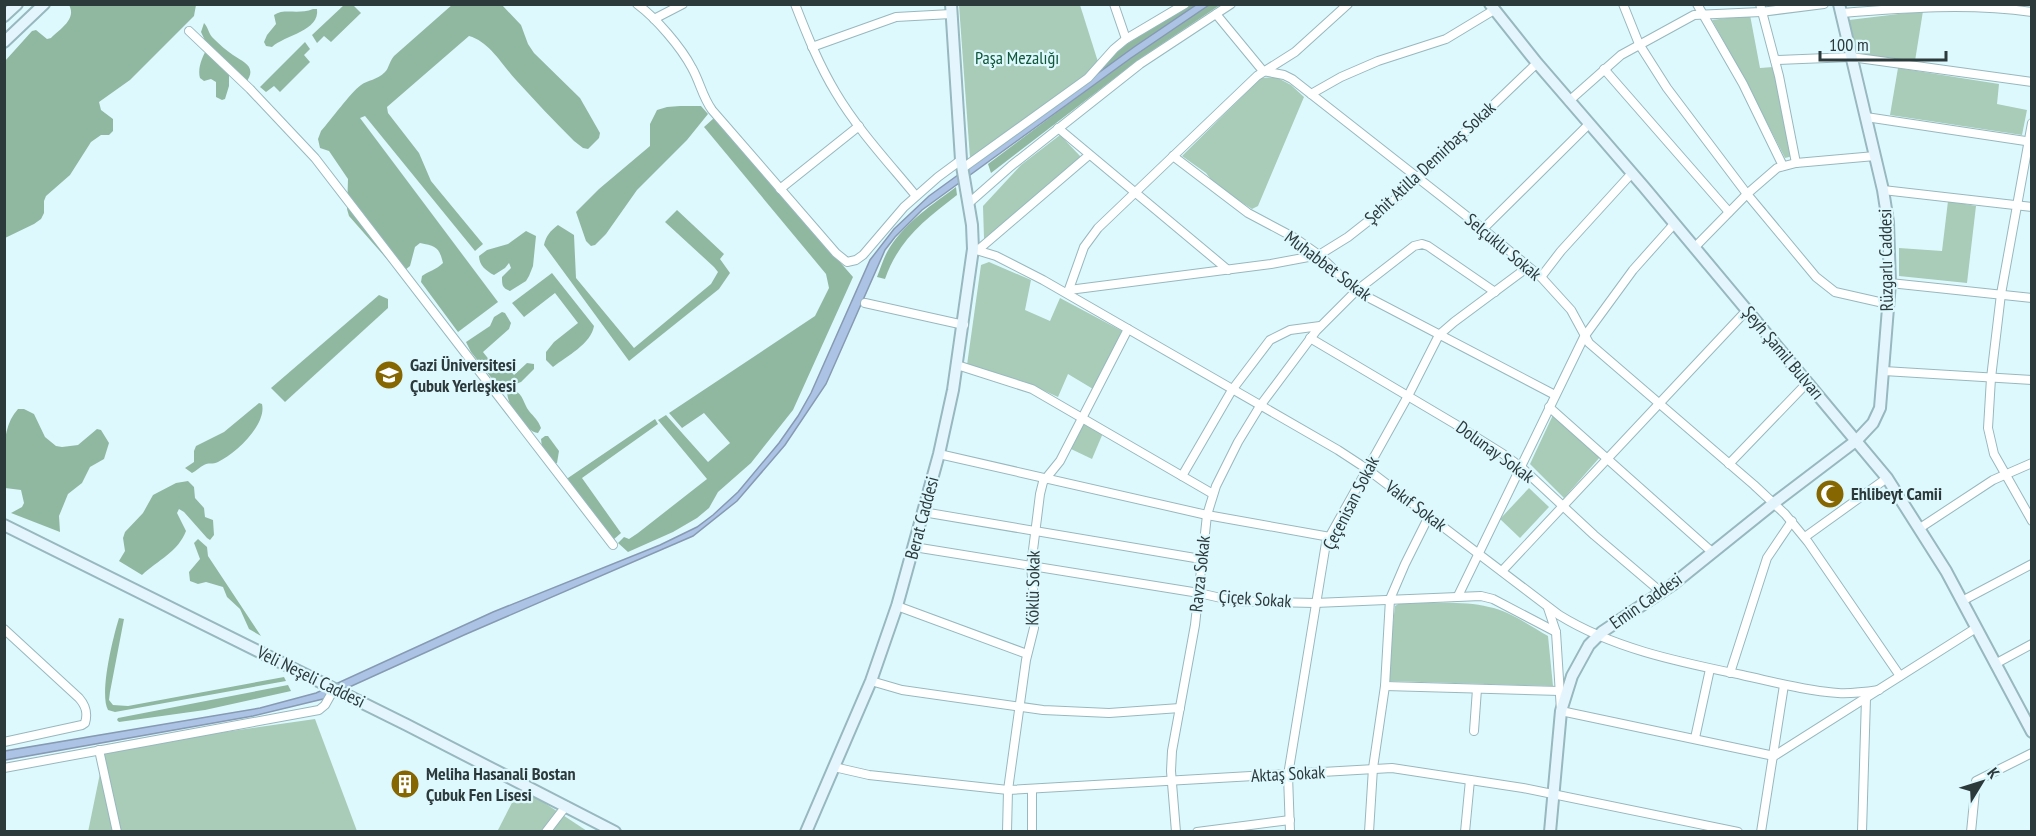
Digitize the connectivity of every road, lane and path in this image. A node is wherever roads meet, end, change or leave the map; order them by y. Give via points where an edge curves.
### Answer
1 (17, 4) edge
2 (44, 4) edge
3 (637, 4) edge
4 (683, 4) edge
5 (795, 4) edge
6 (1114, 4) edge
7 (1185, 4) edge
8 (1230, 4) edge
9 (1348, 4) edge
10 (1623, 4) edge
11 (1697, 4) edge
12 (1824, 4) edge
13 (1492, 7) edge
14 (1761, 8) edge
15 (951, 9) edge
16 (1840, 9) edge
17 (2031, 12) edge
18 (1702, 13) junction
19 (1216, 14) junction
20 (4, 16) edge
21 (654, 19) junction
22 (189, 31) dead end
23 (1126, 39) junction
24 (4, 42) edge
25 (1639, 44) junction
26 (812, 47) junction
27 (1851, 57) junction
28 (1775, 60) junction
29 (1537, 63) junction
30 (1604, 69) junction
31 (1263, 71) junction
32 (2031, 82) edge
33 (1311, 94) junction
34 (1569, 101) junction
35 (1866, 117) junction
36 (2031, 123) edge
37 (1589, 124) junction
38 (859, 126) junction
39 (1058, 128) junction
40 (2030, 142) edge
41 (1089, 155) junction
42 (1173, 156) junction
43 (1875, 156) junction
44 (1796, 163) junction
45 (962, 164) junction
46 (1783, 166) junction
47 (1632, 172) junction
48 (1417, 178) junction
49 (780, 189) junction
50 (1883, 189) junction
51 (1134, 193) junction
52 (1747, 194) junction
53 (916, 196) junction
54 (969, 203) junction
55 (2018, 205) junction
56 (2031, 207) edge
57 (1729, 212) junction
58 (1674, 224) junction
59 (1483, 229) junction
60 (1694, 248) junction
61 (975, 249) junction
62 (1319, 255) junction
63 (1528, 267) junction
64 (1228, 270) junction
65 (1541, 277) junction
66 (1890, 283) junction
67 (1356, 291) junction
68 (1068, 292) junction
69 (1495, 292) junction
70 (2001, 294) junction
71 (2031, 298) edge
72 (865, 303) dead end
73 (1888, 304) junction
74 (1747, 310) junction
75 (964, 325) junction
76 (1320, 326) junction
77 (1128, 329) junction
78 (1439, 335) junction
79 (1584, 337) junction
80 (1310, 338) junction
81 (957, 365) junction
82 (1884, 371) junction
83 (1991, 378) junction
84 (2031, 380) edge
85 (1807, 383) junction
86 (1232, 390) junction
87 (1555, 395) junction
88 (1408, 396) junction
89 (1658, 403) junction
90 (1260, 406) junction
91 (1549, 407) junction
92 (1082, 417) junction
93 (1857, 441) junction
94 (939, 454) junction
95 (1607, 458) junction
96 (2031, 463) edge
97 (1729, 464) junction
98 (1521, 467) junction
99 (1367, 469) junction
100 (2005, 474) junction
101 (1182, 476) junction
102 (1046, 478) junction
103 (1887, 478) junction
104 (1213, 494) junction
105 (1774, 503) junction
106 (1562, 506) junction
107 (923, 512) junction
108 (1207, 515) junction
109 (1430, 516) junction
110 (1791, 521) junction
111 (2031, 521) edge
112 (4, 525) edge
113 (1920, 528) junction
114 (1034, 530) junction
115 (1330, 537) junction
116 (1805, 537) junction
117 (613, 545) dead end
118 (914, 547) junction
119 (1478, 552) junction
120 (1712, 552) junction
121 (1202, 559) junction
122 (2031, 564) edge
123 (1031, 566) junction
124 (1502, 570) junction
125 (1199, 592) junction
126 (1661, 592) junction
127 (1458, 596) junction
128 (1390, 599) junction
129 (1962, 602) junction
130 (1315, 603) junction
131 (897, 606) junction
132 (1547, 606) junction
133 (1976, 628) junction
134 (4, 629) edge
135 (1556, 632) junction
136 (1598, 635) junction
137 (2031, 644) edge
138 (1027, 654) junction
139 (1995, 664) junction
140 (1710, 669) junction
141 (1730, 673) junction
142 (1900, 676) junction
143 (871, 681) junction
144 (1784, 685) junction
145 (1385, 686) junction
146 (334, 689) junction
147 (1477, 689) junction
148 (1879, 690) junction
149 (1560, 691) junction
150 (1866, 698) junction
151 (1020, 708) junction
152 (1179, 708) junction
153 (1561, 711) junction
154 (2031, 728) edge
155 (1474, 731) dead end
156 (1695, 738) junction
157 (4, 742) edge
158 (99, 750) junction
159 (2031, 753) edge
160 (1774, 756) junction
161 (834, 767) junction
162 (4, 768) edge
163 (1373, 768) junction
164 (1288, 775) junction
165 (1172, 780) junction
166 (1470, 780) junction
167 (1032, 789) junction
168 (1008, 790) junction
169 (1553, 794) junction
170 (566, 806) junction
171 (1290, 820) junction
172 (117, 831) edge
173 (546, 831) edge
174 (615, 831) edge
175 (806, 831) edge
176 (1007, 831) edge
177 (1032, 831) edge
178 (1176, 831) edge
179 (1197, 831) edge
180 (1290, 831) edge
181 (1369, 831) edge
182 (1465, 831) edge
183 (1550, 831) edge
184 (1738, 831) edge
185 (1761, 831) edge
186 (1862, 831) edge
187 (1971, 831) edge

1 - 20 street
2 - 24 street
3 - 21 street
4 - 21 street
5 - 26 street
6 - 23 street
7 - 23 street
8 - 19 street
9 - 31 street via 1295,52
10 - 25 street
11 - 18 street
12 - 14 street
13 - 29 street, Şeyh Şamil Bulvarı
13 - 33 street via 1446,39 1378,61
14 - 18 street
14 - 28 street
15 - 26 street via 896,17
15 - 45 street
16 - 17 street via 1936,6
16 - 27 street, Rüzgarlı Caddesi
18 - 25 street
18 - 46 street via 1743,84
19 - 31 street
19 - 39 street via 1140,64
21 - 49 street via 691,65 712,110
22 - 117 street via 315,158
23 - 45 street via 1088,78
25 - 30 street
25 - 52 street
26 - 38 street via 837,96
27 - 28 street
27 - 32 street
27 - 35 street, Rüzgarlı Caddesi
28 - 44 street
29 - 34 street, Şeyh Şamil Bulvarı
29 - 48 street, Şehit Atilla Demirbaş Sokak
30 - 34 street
30 - 57 street
31 - 33 street, Selçuklu Sokak via 1284,75
31 - 42 street
33 - 48 street, Selçuklu Sokak
34 - 37 street, Şeyh Şamil Bulvarı
35 - 40 street
35 - 43 street, Rüzgarlı Caddesi
36 - 40 street
37 - 47 street, Şeyh Şamil Bulvarı
37 - 59 street
38 - 49 street
38 - 53 street
39 - 41 street
39 - 54 street
40 - 55 street
41 - 51 street
41 - 61 street
42 - 51 street
42 - 62 street, Muhabbet Sokak via 1248,213
43 - 44 street
43 - 50 street, Rüzgarlı Caddesi
44 - 46 street
45 - 53 street
45 - 54 street, Berat Caddesi
46 - 52 street
47 - 58 street, Şeyh Şamil Bulvarı
47 - 65 street
48 - 59 street, Selçuklu Sokak
48 - 62 street, Şehit Atilla Demirbaş Sokak via 1381,212
49 - 53 street via 847,262 863,255
50 - 55 street
50 - 66 street, Rüzgarlı Caddesi
51 - 64 street
51 - 68 street via 1088,240
52 - 57 street
52 - 73 street via 1830,289
54 - 61 street, Berat Caddesi
55 - 56 street
55 - 70 street
57 - 60 street
58 - 60 street, Şeyh Şamil Bulvarı
58 - 79 street via 1633,270
59 - 63 street, Selçuklu Sokak
60 - 74 street, Şeyh Şamil Bulvarı
61 - 68 street, Vakıf Sokak
61 - 75 street, Berat Caddesi
62 - 64 street, Şehit Atilla Demirbaş Sokak
62 - 67 street, Muhabbet Sokak
63 - 65 street, Selçuklu Sokak
63 - 69 street, Çeçenisan Sokak
64 - 68 street, Şehit Atilla Demirbaş Sokak
65 - 79 street, Selçuklu Sokak via 1571,310
66 - 70 street
66 - 73 street, Rüzgarlı Caddesi
67 - 69 street, Ravza Sokak via 1406,251 1422,244
67 - 76 street, Ravza Sokak
67 - 78 street, Muhabbet Sokak
68 - 77 street, Vakıf Sokak
69 - 78 street, Çeçenisan Sokak
70 - 71 street
70 - 83 street
72 - 75 street
73 - 82 street, Rüzgarlı Caddesi
74 - 85 street, Şeyh Şamil Bulvarı
74 - 89 street
75 - 81 street, Berat Caddesi
76 - 80 street, Ravza Sokak
76 - 86 street via 1276,336
77 - 86 street, Vakıf Sokak
77 - 92 street, Köklü Sokak
78 - 87 street, Muhabbet Sokak
78 - 88 street, Çeçenisan Sokak
79 - 87 street
79 - 89 street, Selçuklu Sokak
80 - 88 street, Dolunay Sokak
80 - 90 street, Ravza Sokak
81 - 92 street via 1024,386
81 - 94 street, Berat Caddesi
82 - 83 street
82 - 93 street, Rüzgarlı Caddesi via 1877,416
83 - 84 street
83 - 100 street via 1988,437
85 - 93 street, Şeyh Şamil Bulvarı
85 - 97 street
86 - 90 street, Vakıf Sokak
86 - 101 street
87 - 91 street
88 - 98 street, Dolunay Sokak
88 - 99 street, Çeçenisan Sokak
89 - 95 street
89 - 97 street, Selçuklu Sokak
90 - 99 street, Vakıf Sokak
90 - 104 street, Ravza Sokak
91 - 95 street
91 - 98 street
92 - 101 street
92 - 102 street, Köklü Sokak via 1060,461
93 - 103 street, Şeyh Şamil Bulvarı
93 - 105 street, Emin Caddesi
94 - 102 street
94 - 107 street, Berat Caddesi
95 - 106 street
95 - 120 street
96 - 100 street
97 - 105 street, Selçuklu Sokak
98 - 106 street, Dolunay Sokak
98 - 119 street
99 - 109 street, Vakıf Sokak
99 - 115 street, Çeçenisan Sokak
100 - 111 street
100 - 113 street
101 - 104 street
102 - 108 street
102 - 114 street, Köklü Sokak
103 - 113 street, Şeyh Şamil Bulvarı
103 - 116 street
104 - 108 street, Ravza Sokak
105 - 110 street, Selçuklu Sokak
105 - 120 street, Emin Caddesi
106 - 124 street
106 - 126 street, Dolunay Sokak
107 - 114 street
107 - 118 street, Berat Caddesi
108 - 115 street
108 - 121 street, Ravza Sokak
109 - 119 street, Vakıf Sokak
109 - 128 street
110 - 116 street, Selçuklu Sokak
110 - 141 street via 1763,568
112 - 146 street, Veli Neşeli Caddesi
113 - 129 street, Şeyh Şamil Bulvarı
114 - 121 street
114 - 123 street, Köklü Sokak
115 - 130 street, Çeçenisan Sokak
116 - 142 street, Selçuklu Sokak
118 - 123 street, Çiçek Sokak
118 - 131 street, Berat Caddesi
119 - 124 street, Vakıf Sokak
119 - 127 street
120 - 126 street, Emin Caddesi
121 - 125 street, Ravza Sokak
122 - 129 street
123 - 125 street, Çiçek Sokak
123 - 138 street, Köklü Sokak via 1035,612
124 - 132 street, Vakıf Sokak
125 - 130 street, Çiçek Sokak via 1234,601
125 - 152 street, Ravza Sokak
126 - 136 street, Emin Caddesi
127 - 128 street, Çiçek Sokak
127 - 135 street, Çiçek Sokak via 1493,599
128 - 130 street, Çiçek Sokak
128 - 145 street
129 - 133 street, Şeyh Şamil Bulvarı
130 - 164 street, Çeçenisan Sokak
131 - 138 street
131 - 143 street, Berat Caddesi
132 - 135 street
132 - 136 street, Vakıf Sokak
133 - 139 street, Şeyh Şamil Bulvarı
133 - 142 street
134 - 157 street via 82,701 87,713 85,723
135 - 149 street
136 - 140 street, Vakıf Sokak
136 - 153 street, Emin Caddesi via 1572,676
137 - 139 street
138 - 151 street, Köklü Sokak
139 - 154 street, Şeyh Şamil Bulvarı
140 - 141 street, Vakıf Sokak
140 - 156 street
141 - 144 street, Vakıf Sokak
142 - 148 street
143 - 151 street via 902,690
143 - 161 street, Berat Caddesi
144 - 148 street, Vakıf Sokak via 1838,693
144 - 160 street
145 - 147 street
145 - 163 street
146 - 158 street via 319,710
146 - 170 street, Veli Neşeli Caddesi
147 - 149 street
147 - 155 street
148 - 150 street
149 - 153 street
150 - 160 street
150 - 186 street
151 - 152 street via 1109,713
151 - 168 street, Köklü Sokak
152 - 165 street, Ravza Sokak
153 - 156 street
153 - 169 street, Emin Caddesi
156 - 160 street
158 - 162 street
158 - 172 street
159 - 187 street via 1976,781
160 - 185 street
161 - 168 street, Aktaş Sokak via 869,775
161 - 175 street, Berat Caddesi
163 - 164 street, Aktaş Sokak
163 - 166 street, Aktaş Sokak
163 - 181 street
164 - 165 street, Aktaş Sokak
164 - 171 street, Çeçenisan Sokak
165 - 167 street, Aktaş Sokak
165 - 178 street, Ravza Sokak
166 - 169 street, Aktaş Sokak
166 - 182 street
167 - 168 street, Aktaş Sokak
167 - 177 street
168 - 176 street, Köklü Sokak
169 - 183 street, Emin Caddesi
169 - 184 street, Aktaş Sokak
170 - 173 street
170 - 174 street, Veli Neşeli Caddesi
171 - 179 street
171 - 180 street, Çeçenisan Sokak

